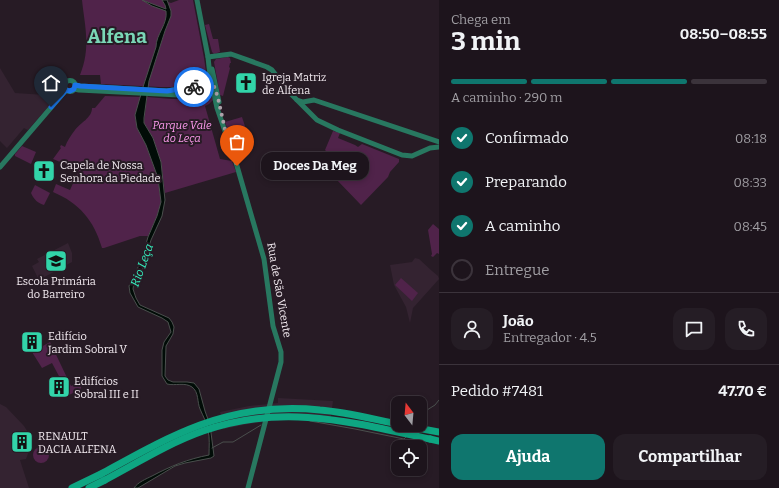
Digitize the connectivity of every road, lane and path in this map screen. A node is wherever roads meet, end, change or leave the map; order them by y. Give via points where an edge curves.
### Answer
1 (197, 0) edge
2 (208, 57) junction
3 (210, 78) junction
4 (204, 84) junction
5 (197, 86) junction
6 (213, 86) junction
7 (74, 87) junction
8 (66, 90) junction
9 (206, 91) junction
10 (157, 92) junction
11 (199, 92) junction
12 (216, 96) junction
13 (296, 100) junction
14 (426, 139) junction
15 (438, 145) edge
16 (426, 150) junction
17 (0, 167) edge
18 (391, 423) edge
19 (439, 440) edge
20 (103, 477) junction
21 (72, 488) edge
22 (89, 488) edge
23 (248, 488) edge

1 - 2 street, Rua de São Vicente
2 - 3 street, Rua de São Vicente
2 - 6 street, Rua de São Vicente
2 - 13 street via 231,54 263,65 272,70
3 - 4 street
3 - 6 street, Rua de São Vicente
4 - 5 street
4 - 6 street
5 - 10 street
5 - 11 street
6 - 9 street
6 - 12 street, Rua de São Vicente
7 - 8 street via 70,91
7 - 8 street via 71,80 67,81 64,86
7 - 10 street
8 - 17 street
9 - 11 street
9 - 12 street
10 - 11 street via 178,95
12 - 23 street, Rua de São Vicente via 217,108 264,258 273,326 282,357
13 - 14 street via 314,100
13 - 16 street via 317,120 402,155 412,156
14 - 15 street
14 - 16 street
15 - 16 street
18 - 20 highway, bridge via 320,410 255,411 228,416 165,439
19 - 20 highway, bridge via 319,418 256,418 202,431
20 - 21 highway
20 - 22 highway

